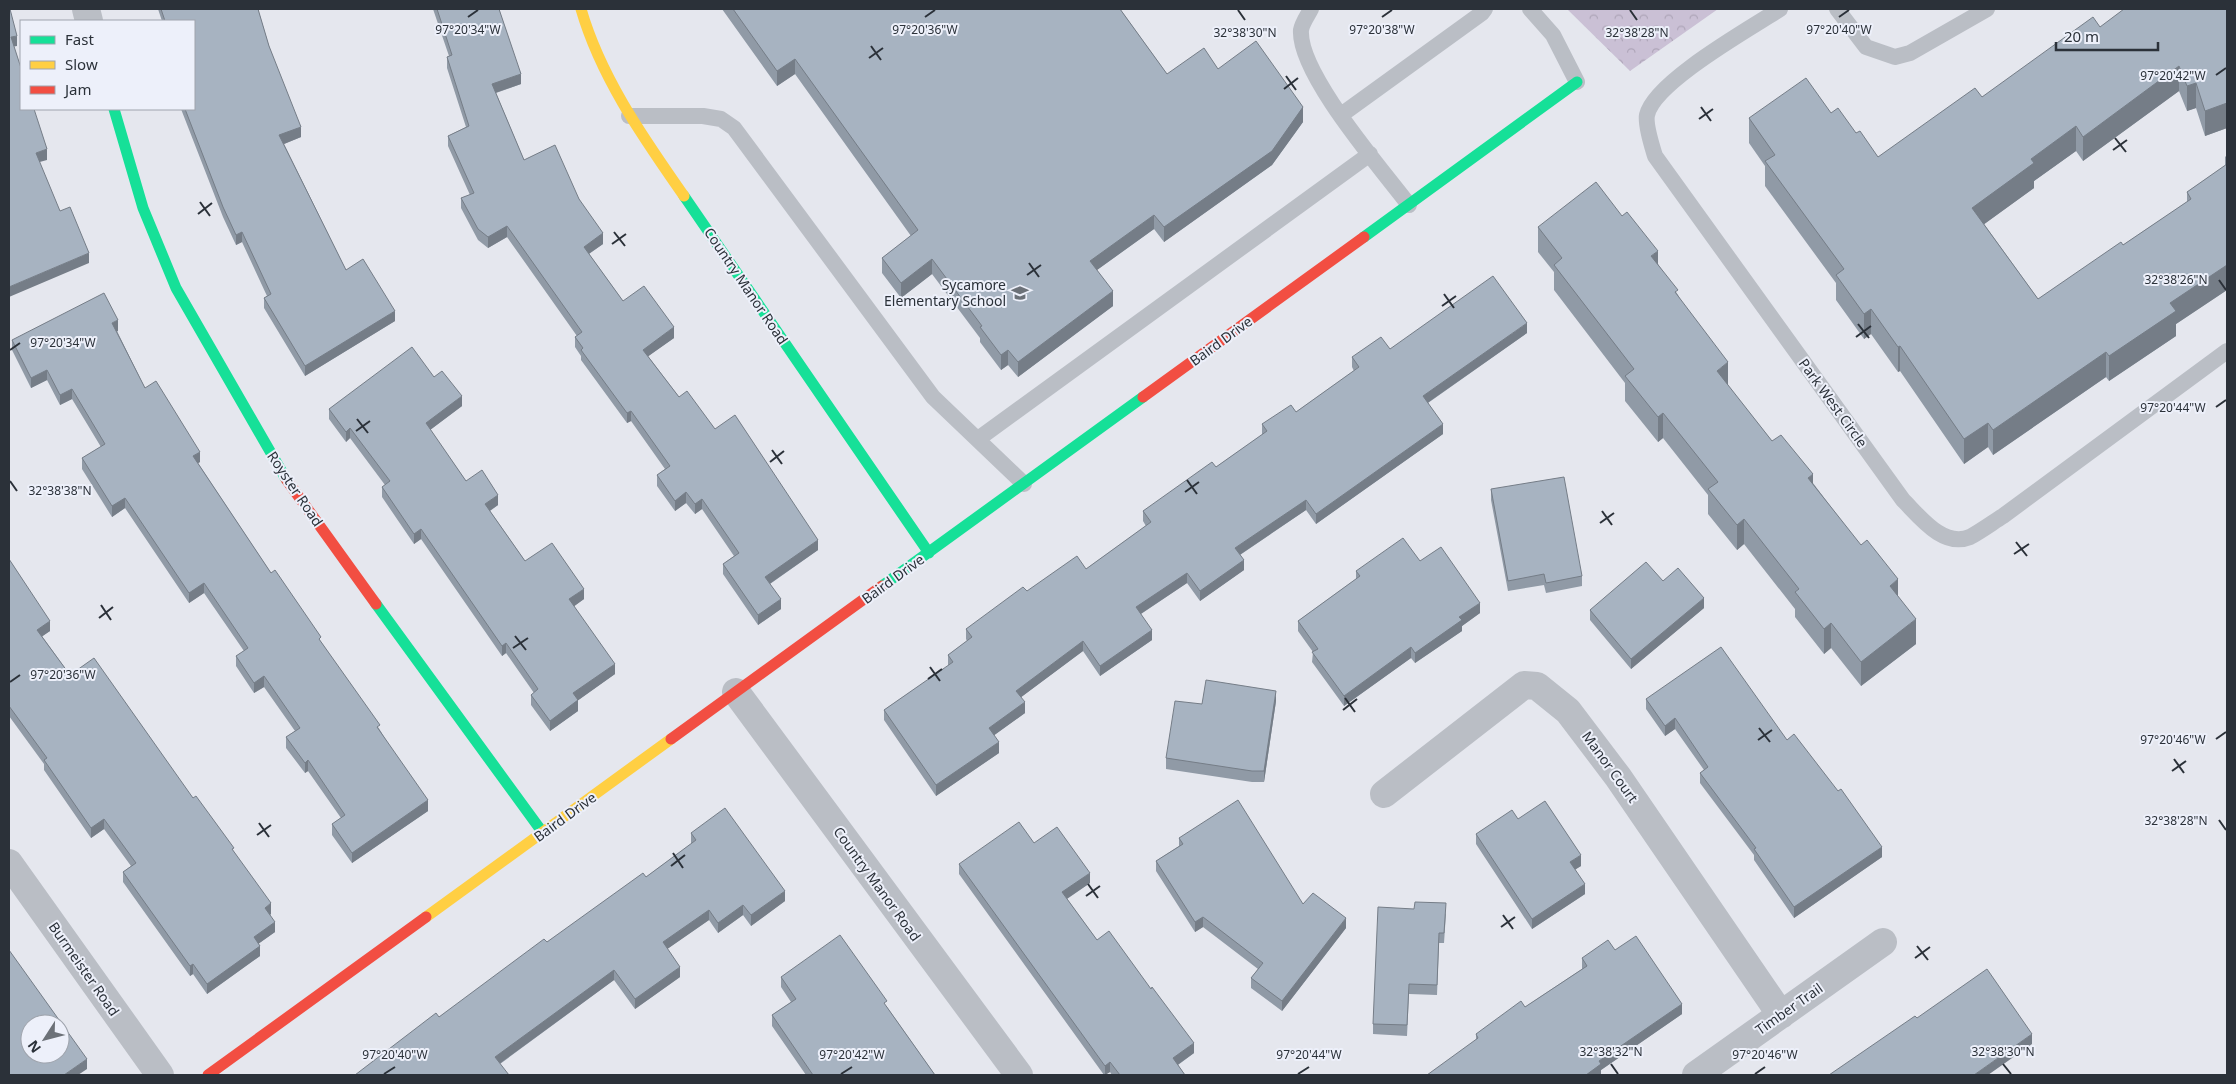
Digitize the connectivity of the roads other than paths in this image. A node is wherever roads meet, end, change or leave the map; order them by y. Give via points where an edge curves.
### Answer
1 (581, 9) edge
2 (1311, 9) edge
3 (1485, 9) edge
4 (1530, 9) edge
5 (1780, 9) edge
6 (1837, 9) edge
7 (1987, 9) edge
8 (1577, 82) joint
9 (114, 110) edge
10 (1341, 115) junction
11 (629, 116) junction
12 (1370, 154) junction
13 (1409, 205) junction
14 (2227, 351) edge
15 (978, 439) junction
16 (1024, 484) junction
17 (929, 553) junction
18 (736, 692) junction
19 (1384, 794) dead end
20 (543, 833) junction
21 (9, 862) edge
22 (1883, 942) dead end
23 (1781, 1015) junction
24 (160, 1075) edge
25 (208, 1075) edge
26 (1019, 1075) edge
27 (1696, 1075) edge

1 - 11 street, Country Manor Road via 588,36
2 - 10 lane via 1301,28 1305,54 1322,88
3 - 10 lane
4 - 8 lane via 1553,35
5 - 14 lane, Park West Circle via 1680,75 1658,96 1647,115 1651,143 1655,156 1903,500 1931,528 1953,540 1969,537 2003,516
6 - 7 lane via 1866,47 1895,57 1910,54
8 - 13 street, Baird Drive
9 - 20 street, Royster Road via 143,208 176,288 285,478
10 - 12 lane
11 - 15 lane via 703,116 721,119 734,128 933,397
11 - 17 street, Country Manor Road
12 - 13 lane
12 - 15 lane
13 - 16 street, Baird Drive
15 - 16 lane
16 - 17 street, Baird Drive
17 - 18 street, Baird Drive
18 - 20 street, Baird Drive
18 - 26 street, Country Manor Road
19 - 23 street, Manor Court via 1524,685 1537,686 1568,711 1618,776
20 - 25 street, Baird Drive
21 - 24 street, Burmeister Road
22 - 23 street, Timber Trail
23 - 27 street, Timber Trail

